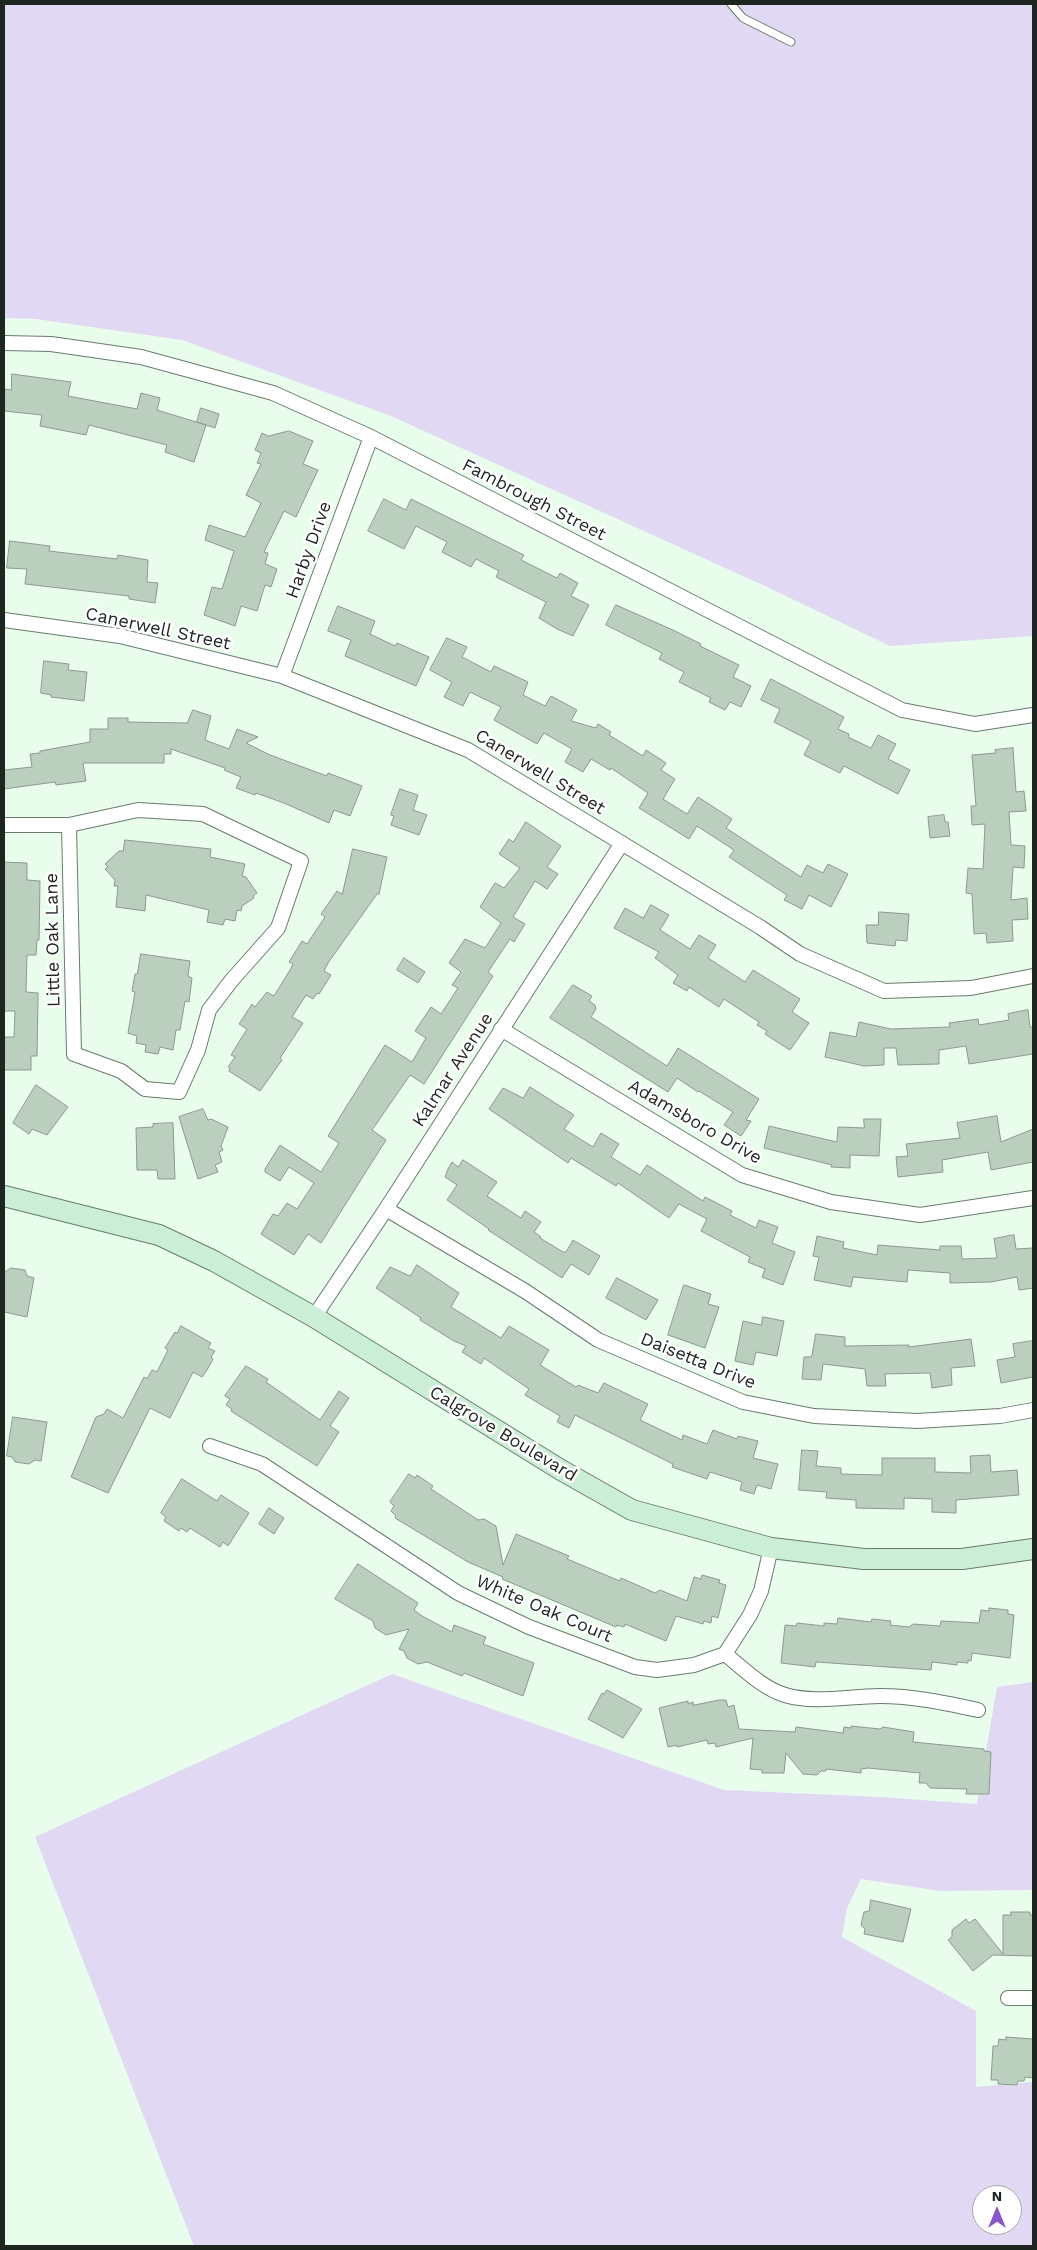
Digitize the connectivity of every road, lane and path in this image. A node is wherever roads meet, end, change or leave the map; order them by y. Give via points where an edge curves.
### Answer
1 (731, 4) edge
2 (791, 42) dead end
3 (4, 344) edge
4 (371, 436) junction
5 (4, 620) edge
6 (282, 676) junction
7 (1033, 715) edge
8 (4, 826) edge
9 (69, 826) junction
10 (622, 843) junction
11 (1033, 976) edge
12 (501, 1029) junction
13 (4, 1196) edge
14 (1033, 1198) edge
15 (386, 1209) junction
16 (314, 1317) junction
17 (1033, 1410) edge
18 (210, 1446) dead end
19 (771, 1548) junction
20 (1033, 1549) edge
21 (725, 1654) junction
22 (978, 1710) dead end
23 (1008, 1998) dead end
24 (1033, 1998) edge

1 - 2 lane via 743,18
3 - 4 street, Fambrough Street via 52,344 142,357 273,393
4 - 6 street, Harby Drive
4 - 7 street, Fambrough Street via 902,710 975,724
5 - 6 street, Canerwell Street via 120,636
6 - 10 street, Canerwell Street via 468,750
8 - 9 street
9 - 9 street, Little Oak Lane via 74,1054 122,1071 145,1089 179,1092 198,1050 209,1010 278,928 301,861 203,814 138,810
10 - 11 street, Canerwell Street via 800,954 884,991 971,988
10 - 12 street, Kalmar Avenue
12 - 14 street, Adamsboro Drive via 742,1176 830,1202 920,1215
12 - 15 street, Kalmar Avenue
13 - 16 street, Calgrove Boulevard via 159,1235 214,1261
15 - 16 street, Kalmar Avenue
15 - 17 street, Daisetta Drive via 525,1291 598,1340 743,1402 814,1416 917,1421 1000,1416
16 - 19 street, Calgrove Boulevard via 560,1470 632,1510
18 - 21 street, White Oak Court via 262,1464 458,1593 529,1627 635,1667 657,1670 694,1665
19 - 20 street, Calgrove Boulevard via 873,1559 962,1559
19 - 21 street via 750,1616
21 - 22 street via 763,1684 784,1694 810,1699 881,1696 922,1699
23 - 24 street

